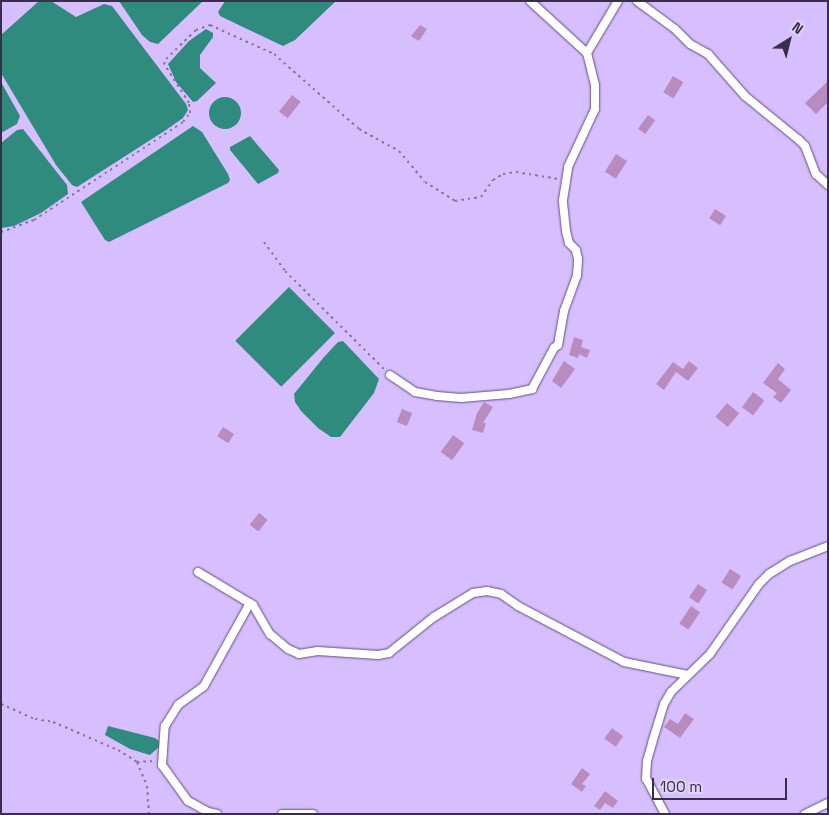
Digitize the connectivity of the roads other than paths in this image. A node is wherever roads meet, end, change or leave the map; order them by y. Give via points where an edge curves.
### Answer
1 (530, 1) edge
2 (618, 1) edge
3 (637, 1) edge
4 (587, 53) junction
5 (828, 185) edge
6 (390, 375) road end
7 (828, 546) edge
8 (198, 572) dead end
9 (250, 603) junction
10 (688, 675) junction
11 (828, 803) edge
12 (217, 814) edge
13 (282, 814) edge
14 (313, 814) edge
15 (665, 814) edge
16 (806, 814) edge

1 - 4 street
2 - 4 street
3 - 5 street via 690,44 708,54 745,96 799,140 805,146 816,174
4 - 6 street via 595,85 595,109 565,178 563,200 569,244 576,250 578,259 577,275 564,311 558,345 532,389 461,398 437,396 415,392
7 - 10 street via 790,561 769,574 710,654
8 - 9 street
9 - 10 street via 270,634 299,654 318,651 378,655 389,652 434,617 473,593 487,591 501,594 624,662
9 - 12 street via 204,686 178,705 164,726 162,765 188,801
10 - 15 street via 664,704 647,761 646,779
11 - 16 street
13 - 14 street

